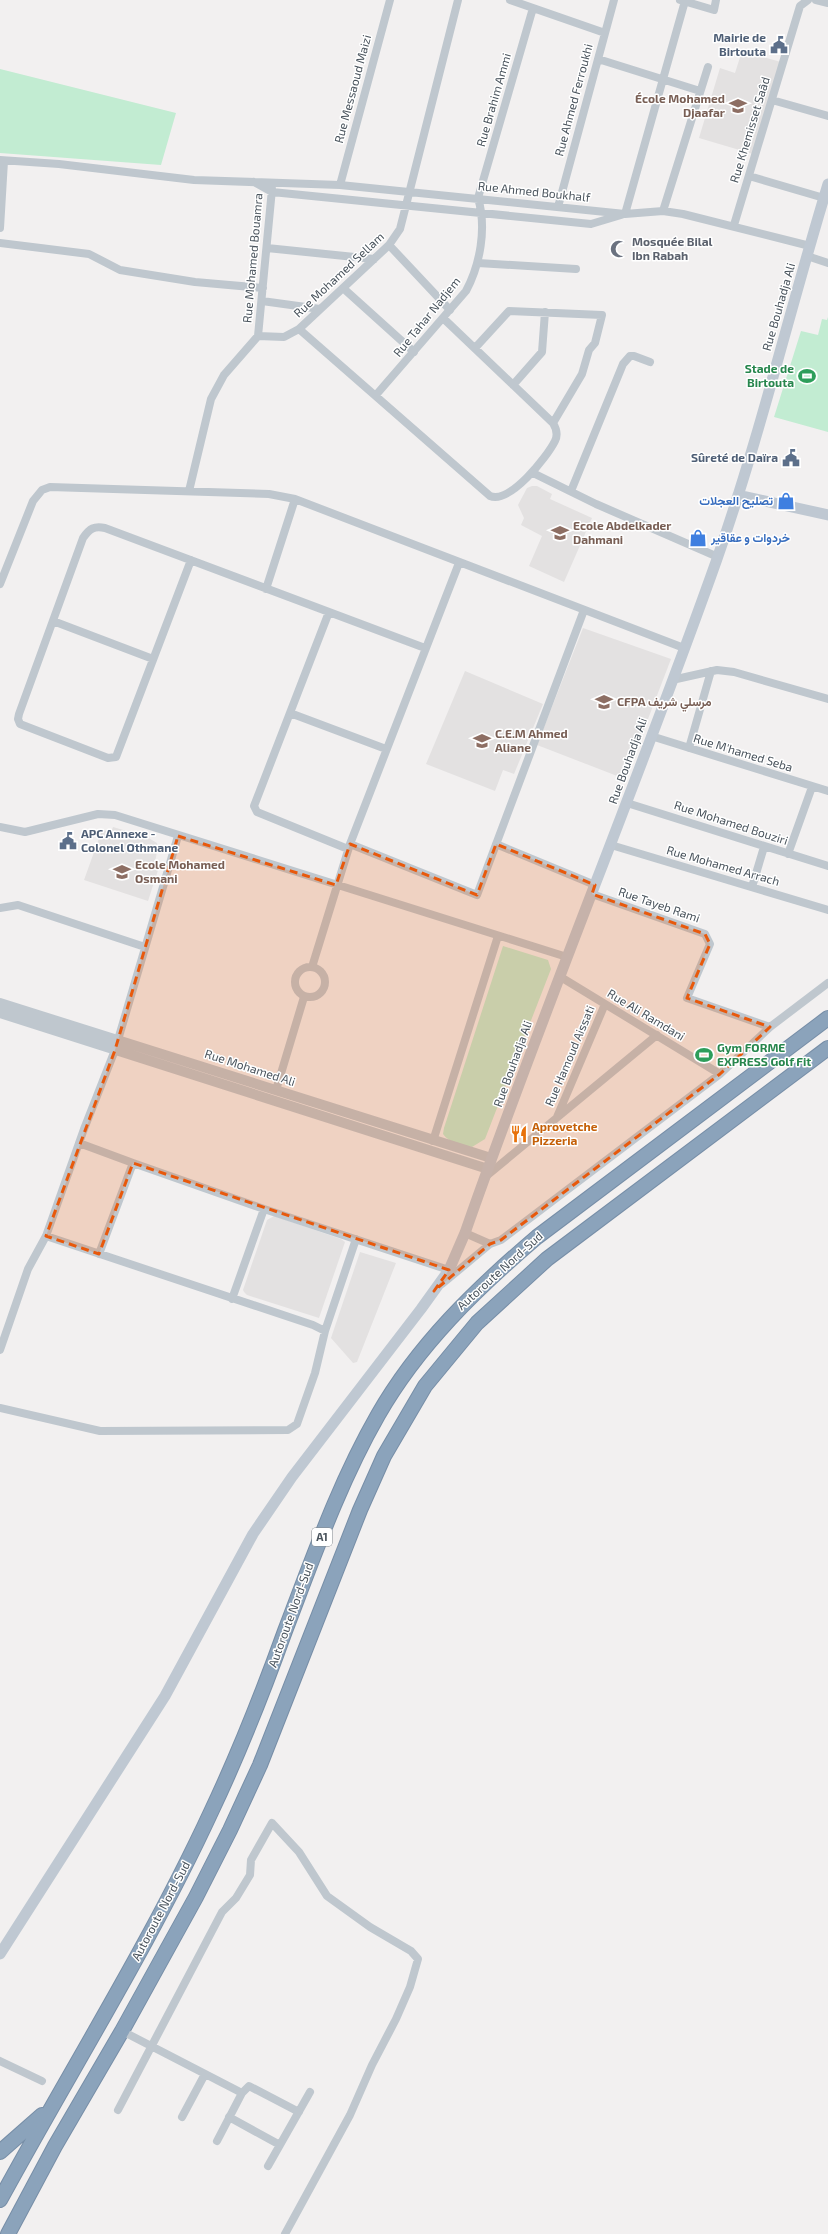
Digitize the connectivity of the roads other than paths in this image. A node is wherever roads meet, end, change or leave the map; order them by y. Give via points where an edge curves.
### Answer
1 (390, 0) edge
2 (458, 0) edge
3 (510, 0) edge
4 (614, 0) edge
5 (716, 0) edge
6 (808, 0) edge
7 (816, 0) edge
8 (683, 1) edge
9 (828, 3) edge
10 (528, 5) edge
11 (605, 33) junction
12 (598, 59) junction
13 (708, 67) dead end
14 (663, 79) junction
15 (700, 91) junction
16 (772, 100) junction
17 (828, 116) edge
18 (2, 161) edge
19 (749, 176) junction
20 (251, 181) junction
21 (272, 182) junction
22 (828, 184) edge
23 (340, 185) junction
24 (272, 192) junction
25 (409, 192) junction
26 (478, 198) junction
27 (824, 198) junction
28 (406, 205) junction
29 (558, 207) junction
30 (663, 211) junction
31 (483, 212) junction
32 (625, 214) junction
33 (734, 225) junction
34 (0, 228) edge
35 (0, 244) edge
36 (389, 245) junction
37 (267, 248) junction
38 (808, 251) junction
39 (374, 259) junction
40 (478, 263) junction
41 (828, 263) edge
42 (576, 269) dead end
43 (264, 288) junction
44 (343, 288) junction
45 (262, 301) junction
46 (320, 309) junction
47 (450, 310) junction
48 (545, 312) junction
49 (443, 318) junction
50 (300, 329) junction
51 (258, 336) junction
52 (475, 348) junction
53 (414, 352) junction
54 (650, 362) dead end
55 (513, 385) junction
56 (376, 395) junction
57 (553, 423) junction
58 (533, 473) junction
59 (189, 491) junction
60 (571, 491) junction
61 (738, 495) junction
62 (295, 499) junction
63 (828, 515) edge
64 (718, 557) junction
65 (191, 560) junction
66 (459, 563) junction
67 (0, 584) edge
68 (266, 589) junction
69 (584, 610) junction
70 (329, 612) junction
71 (53, 621) junction
72 (425, 648) junction
73 (684, 648) junction
74 (153, 659) junction
75 (711, 671) junction
76 (672, 680) junction
77 (828, 699) edge
78 (290, 713) junction
79 (651, 736) junction
80 (689, 748) junction
81 (386, 749) junction
82 (812, 787) junction
83 (828, 792) edge
84 (627, 803) junction
85 (0, 827) edge
86 (178, 836) junction
87 (496, 844) junction
88 (611, 845) junction
89 (349, 847) junction
90 (764, 847) junction
91 (788, 854) junction
92 (828, 866) edge
93 (336, 885) junction
94 (752, 887) junction
95 (593, 890) junction
96 (0, 908) edge
97 (828, 910) edge
98 (498, 936) junction
99 (145, 947) junction
100 (567, 957) junction
101 (312, 967) junction
102 (559, 976) junction
103 (828, 982) edge
104 (304, 997) junction
105 (0, 1003) edge
106 (605, 1004) junction
107 (0, 1013) edge
108 (828, 1018) edge
109 (770, 1027) junction
110 (657, 1035) junction
111 (117, 1045) junction
112 (828, 1048) edge
113 (720, 1074) junction
114 (276, 1090) junction
115 (557, 1118) junction
116 (433, 1141) junction
117 (79, 1143) junction
118 (133, 1163) junction
119 (488, 1168) junction
120 (264, 1209) junction
121 (465, 1233) junction
122 (46, 1236) junction
123 (356, 1239) junction
124 (490, 1244) junction
125 (99, 1254) junction
126 (449, 1270) junction
127 (434, 1291) junction
128 (232, 1299) junction
129 (325, 1331) junction
130 (0, 1350) edge
131 (0, 1408) edge
132 (0, 1954) edge
133 (122, 2031) junction
134 (152, 2046) junction
135 (0, 2061) edge
136 (206, 2074) junction
137 (42, 2082) dead end
138 (310, 2092) dead end
139 (242, 2093) junction
140 (52, 2105) junction
141 (118, 2110) dead end
142 (299, 2112) junction
143 (182, 2117) dead end
144 (229, 2117) junction
145 (217, 2140) dead end
146 (280, 2145) junction
147 (0, 2152) edge
148 (268, 2166) dead end
149 (0, 2200) edge
150 (8, 2234) edge
151 (285, 2234) edge

1 - 23 street, Rue Messaoud Maizi
2 - 25 street, Rue Mohamed Sellam
3 - 10 street
4 - 11 street, Rue Ahmed Ferroukhi
5 - 8 street via 714,10
6 - 16 street, Rue Khemisset Saâd via 800,6
7 - 9 street
8 - 14 street
10 - 11 street
10 - 26 street, Rue Brahim Ammi
11 - 12 street, Rue Ahmed Ferroukhi
12 - 14 street
12 - 29 street, Rue Ahmed Ferroukhi
13 - 15 street
14 - 15 street
14 - 32 street
15 - 30 street
16 - 17 street
16 - 19 street, Rue Khemisset Saâd
18 - 20 street, Rue Ahmed Boukhalf via 59,164 194,180
18 - 34 street
19 - 27 street
19 - 33 street, Rue Khemisset Saâd
20 - 21 street, Rue Ahmed Boukhalf
20 - 24 street
21 - 23 street, Rue Ahmed Boukhalf
21 - 24 street, Rue Mohamed Bouamra
22 - 27 main road, Rue Bouhadja Ali
23 - 25 street, Rue Ahmed Boukhalf
24 - 28 street
24 - 37 street, Rue Mohamed Bouamra
25 - 26 street, Rue Ahmed Boukhalf
25 - 28 street, Rue Mohamed Sellam
26 - 29 street, Rue Ahmed Boukhalf
26 - 31 street, Rue Tahar Nadjem
27 - 38 main road, Rue Bouhadja Ali
28 - 31 street
28 - 36 street, Rue Mohamed Sellam via 400,229
29 - 32 street, Rue Ahmed Boukhalf
30 - 32 street, Rue Ahmed Boukhalf
30 - 33 street, Rue Ahmed Boukhalf
31 - 32 street via 591,224
31 - 40 street, Rue Tahar Nadjem
33 - 38 street, Rue Ahmed Boukhalf
35 - 43 street via 89,254 120,270 194,282
36 - 39 street, Rue Mohamed Sellam
36 - 47 street
37 - 39 street
37 - 43 street, Rue Mohamed Bouamra
38 - 41 street, Rue Ahmed Boukhalf
38 - 61 main road, Rue Bouhadja Ali
39 - 44 street, Rue Mohamed Sellam
40 - 42 street
40 - 47 street, Rue Tahar Nadjem via 466,291
43 - 45 street, Rue Mohamed Bouamra
44 - 46 street, Rue Mohamed Sellam
44 - 53 street
45 - 46 street
45 - 51 street, Rue Mohamed Bouamra
46 - 50 street, Rue Mohamed Sellam
47 - 49 street, Rue Tahar Nadjem
48 - 52 street via 509,311
48 - 55 street via 542,352
48 - 57 street via 602,315 595,343 589,350 582,374
49 - 52 street
49 - 53 street, Rue Tahar Nadjem
50 - 51 street via 284,337
50 - 56 street
51 - 59 street via 224,375 211,399
52 - 55 street
53 - 56 street, Rue Tahar Nadjem
54 - 60 street via 630,356 623,364
55 - 57 street
56 - 58 street via 490,496 504,496
57 - 58 street via 556,440
58 - 60 street
59 - 62 street via 269,494
59 - 67 street via 50,487 42,490 33,501
60 - 64 street
61 - 63 main road
61 - 64 main road, Rue Bouhadja Ali
62 - 66 street
62 - 68 street
64 - 73 main road, Rue Bouhadja Ali
65 - 68 street
65 - 71 street via 105,528 96,526 89,529 83,538
65 - 74 street
66 - 69 street
66 - 72 street
68 - 70 street
69 - 73 street
69 - 87 street
70 - 72 street
70 - 78 street
71 - 74 street
71 - 74 street via 18,719 20,724 108,758 116,757 119,753
72 - 81 street
73 - 76 main road, Rue Bouhadja Ali
75 - 76 street
75 - 77 street via 734,672
75 - 80 street
76 - 79 main road, Rue Bouhadja Ali
78 - 81 street
78 - 89 street via 254,808 256,812
79 - 80 street, Rue M'hamed Seba
79 - 84 main road, Rue Bouhadja Ali
80 - 82 street, Rue M'hamed Seba
81 - 89 street
82 - 83 street, Rue M'hamed Seba
82 - 91 street
84 - 88 main road, Rue Bouhadja Ali
84 - 90 street, Rue Mohamed Bouziri
85 - 86 street via 25,832 107,814
86 - 93 street
86 - 99 street
87 - 89 street via 477,895
87 - 95 street
88 - 94 street, Rue Mohamed Arrach
88 - 95 main road, Rue Bouhadja Ali
89 - 93 street
90 - 91 street, Rue Mohamed Bouziri
90 - 94 street
91 - 92 street, Rue Mohamed Bouziri
93 - 98 street
93 - 101 street
94 - 97 street, Rue Mohamed Arrach
95 - 100 main road, Rue Bouhadja Ali
95 - 109 street, Rue Tayeb Rami via 704,934 710,944 687,998
96 - 99 street via 18,905
98 - 100 street
98 - 116 street
99 - 111 street
100 - 102 main road, Rue Bouhadja Ali
101 - 104 street via 301,970 295,978 297,991
101 - 104 street via 322,972 324,987 319,995
102 - 106 street, Rue Ali Ramdani
102 - 119 main road, Rue Bouhadja Ali
103 - 109 street
104 - 114 street
105 - 111 street, Rue Mohamed Ali
106 - 110 street, Rue Ali Ramdani
106 - 115 street, Rue Hamoud Aissati
107 - 111 street
108 - 140 highway, Autoroute Nord-Sud / A1 via 537,1237 496,1272 457,1310 396,1388 378,1414 344,1482 267,1681 200,1837 166,1904
109 - 113 street
110 - 113 street, Rue Ali Ramdani
110 - 115 street
111 - 114 street, Rue Mohamed Ali
111 - 117 street
111 - 119 street
112 - 133 highway, Autoroute Nord-Sud / A1 via 547,1260 477,1323 424,1386 384,1456 360,1510 260,1765 230,1830
113 - 124 street via 501,1240
114 - 116 street, Rue Mohamed Ali
115 - 119 street
116 - 119 street, Rue Mohamed Ali
117 - 118 street
117 - 122 street
118 - 120 street
118 - 125 street
119 - 121 main road, Rue Bouhadja Ali
120 - 123 street
120 - 128 street
121 - 124 street
121 - 126 main road, Rue Bouhadja Ali
122 - 125 street
122 - 130 street via 28,1269
123 - 126 street
123 - 129 street
124 - 127 street
125 - 128 street
126 - 127 main road, Rue Bouhadja Ali
127 - 132 main road, Rue Bouhadja Ali via 292,1477 253,1534 165,1696
128 - 129 street
129 - 131 street via 315,1373 297,1424 288,1430 100,1431
133 - 134 street
133 - 150 highway, Autoroute Nord-Sud / A1 via 55,2146
134 - 136 street
134 - 141 street
134 - 151 street via 222,1912 236,1898 250,1875 251,1860 272,1823 299,1852 327,1896 370,1927 411,1951 418,1959 410,1987 350,2115
135 - 137 street
136 - 139 street
136 - 143 street
138 - 142 street
139 - 142 street via 245,2088 252,2087
139 - 144 street
140 - 147 highway
140 - 149 highway, Autoroute Nord-Sud / A1
142 - 146 street
144 - 145 street
144 - 146 street
146 - 148 street

